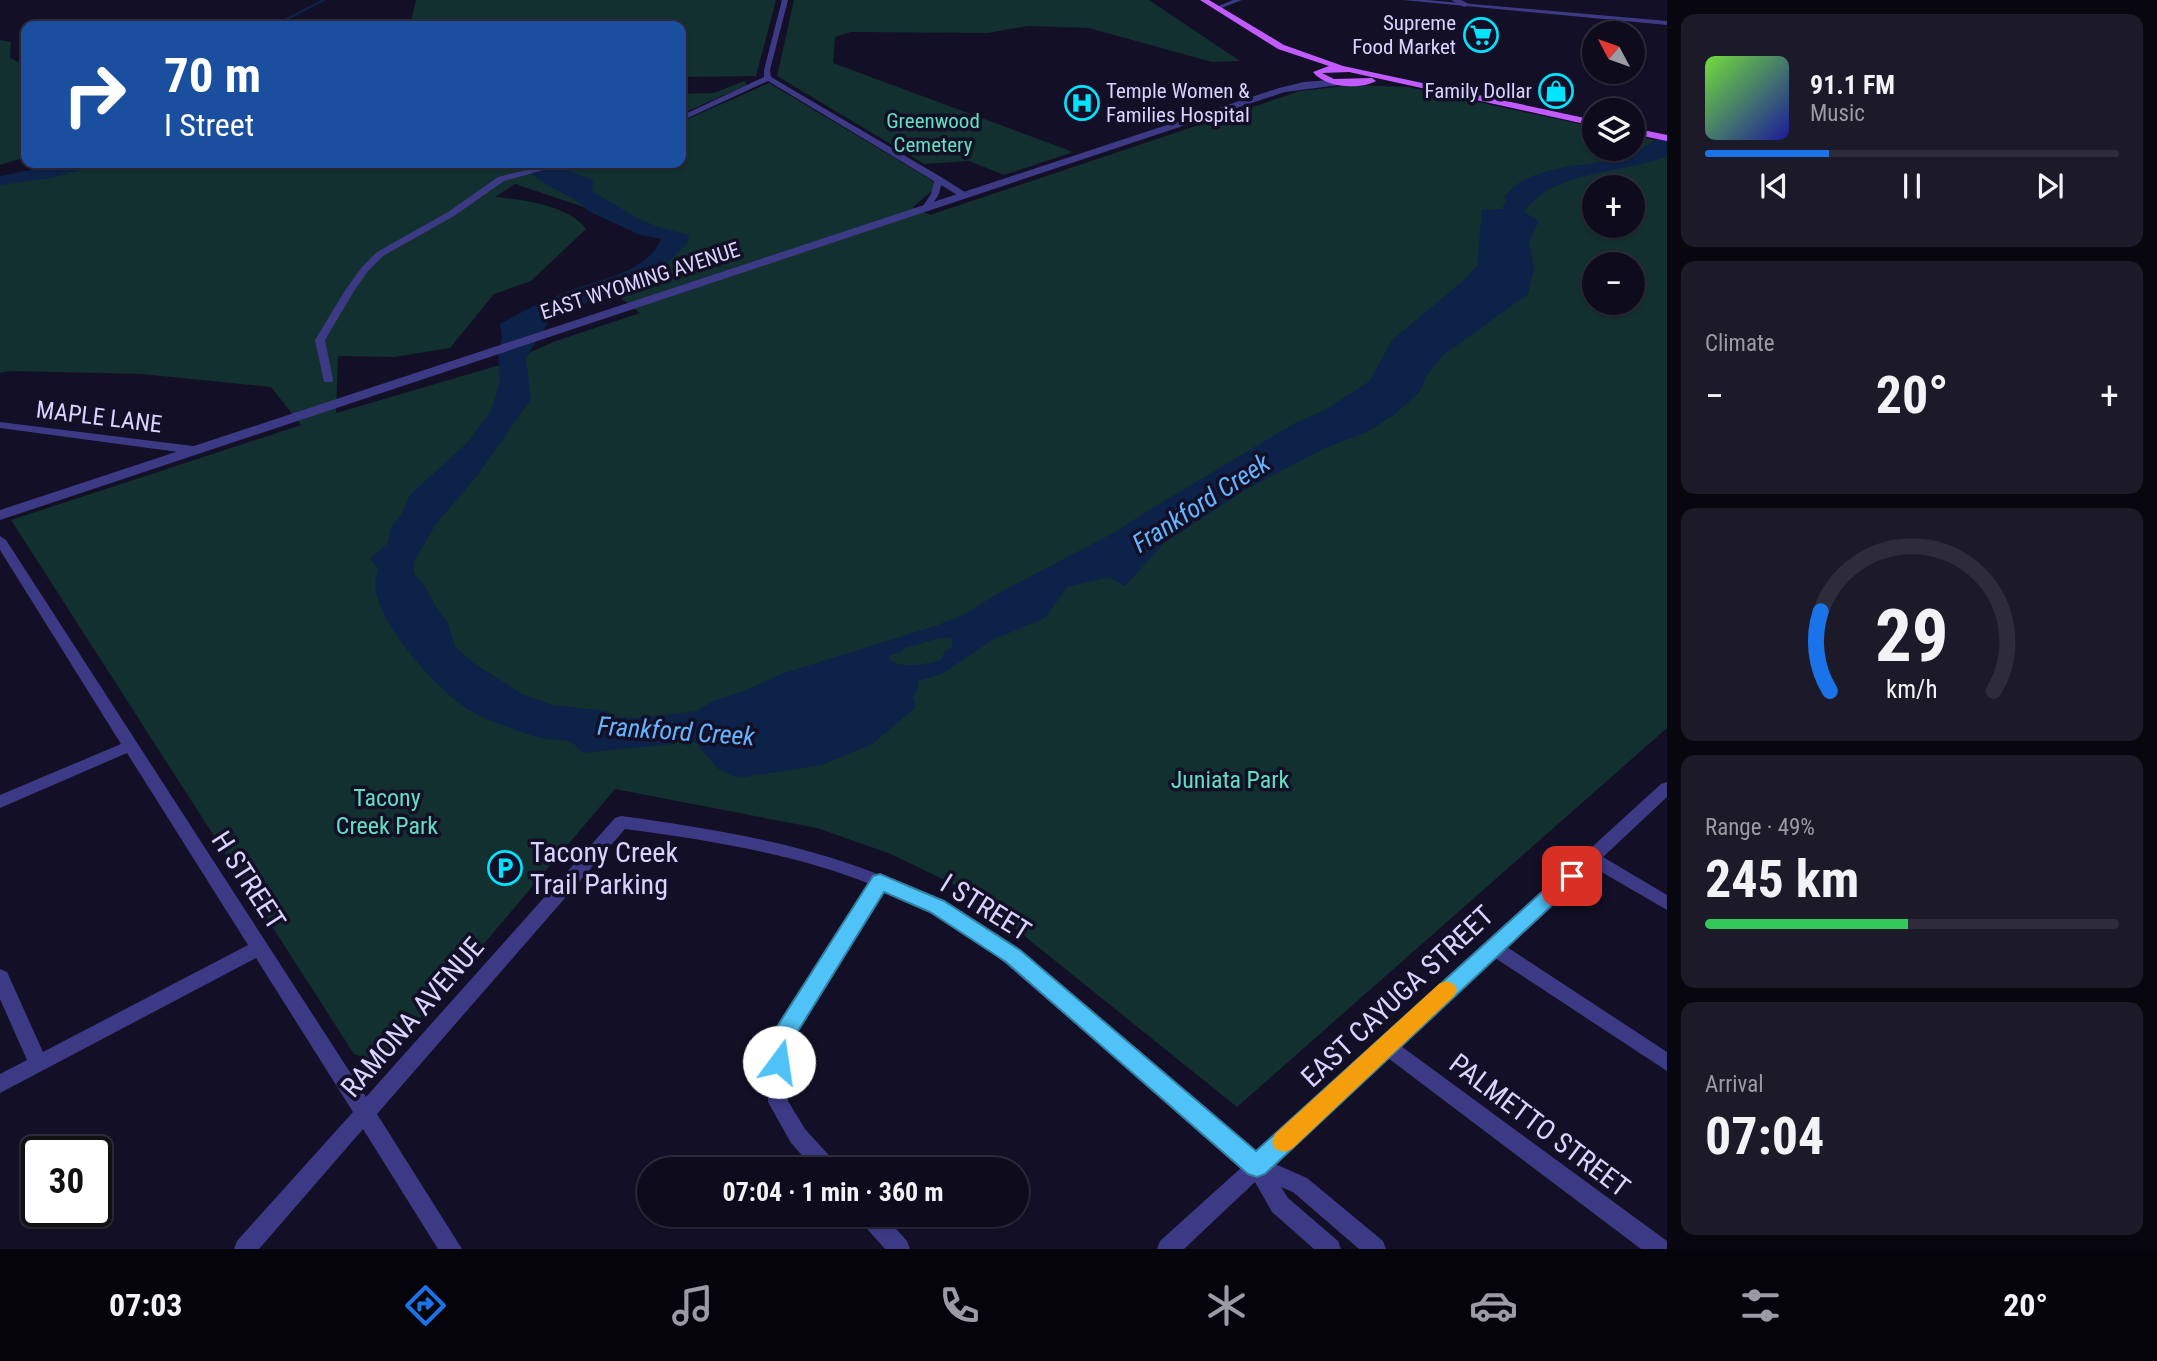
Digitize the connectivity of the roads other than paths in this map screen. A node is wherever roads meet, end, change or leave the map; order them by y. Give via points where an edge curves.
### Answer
1 (785, 0) edge
2 (1204, 0) edge
3 (1239, 0) edge
4 (1406, 0) edge
5 (1455, 0) edge
6 (1466, 5) junction
7 (1217, 8) junction
8 (1667, 23) edge
9 (1281, 47) junction
10 (1346, 68) junction
11 (1317, 73) junction
12 (1359, 76) junction
13 (768, 78) junction
14 (1344, 82) junction
15 (1293, 87) junction
16 (686, 117) edge
17 (1582, 120) edge
18 (1645, 133) edge
19 (1667, 138) edge
20 (544, 168) edge
21 (938, 179) junction
22 (965, 195) junction
23 (925, 209) junction
24 (328, 380) dead end
25 (0, 425) edge
26 (193, 450) junction
27 (0, 515) edge
28 (0, 540) edge
29 (130, 746) junction
30 (1667, 788) edge
31 (0, 802) edge
32 (621, 822) joint
33 (1591, 858) junction
34 (880, 882) junction
35 (1667, 903) edge
36 (1492, 947) junction
37 (259, 948) junction
38 (0, 977) edge
39 (1388, 1046) junction
40 (1667, 1063) edge
41 (38, 1064) junction
42 (0, 1084) edge
43 (366, 1113) junction
44 (817, 1157) edge
45 (1257, 1166) junction
46 (880, 1227) edge
47 (245, 1249) edge
48 (451, 1249) edge
49 (899, 1249) edge
50 (1168, 1249) edge
51 (1330, 1249) edge
52 (1375, 1249) edge
53 (1659, 1249) edge

1 - 13 street
2 - 7 main road
3 - 7 street
4 - 6 street
5 - 6 street
6 - 8 street
7 - 9 main road
9 - 10 main road
9 - 11 main road
10 - 11 main road via 1325,68
10 - 12 main road
11 - 14 main road via 1323,79
11 - 15 street, EAST WYOMING AVENUE
12 - 14 main road
12 - 17 main road
13 - 16 street
13 - 21 street
14 - 15 street, EAST WYOMING AVENUE
15 - 22 street, EAST WYOMING AVENUE
18 - 19 main road
20 - 24 street via 491,184 451,214 380,254 365,269 320,340
21 - 22 street
21 - 23 street
22 - 23 street, EAST WYOMING AVENUE
23 - 26 street, EAST WYOMING AVENUE
25 - 26 street, MAPLE LANE
26 - 27 street, EAST WYOMING AVENUE
28 - 29 street, H STREET
29 - 31 street
29 - 37 street, H STREET
30 - 33 street, EAST CAYUGA STREET
32 - 34 street, I STREET via 800,853
32 - 43 street, RAMONA AVENUE
33 - 35 street
33 - 36 street, EAST CAYUGA STREET
34 - 44 street via 779,1042 778,1102
34 - 45 street, I STREET via 937,907 1013,956
36 - 39 street, EAST CAYUGA STREET
36 - 40 street
37 - 41 street
37 - 43 street, H STREET
38 - 41 street
39 - 45 street, EAST CAYUGA STREET
39 - 53 street, PALMETTO STREET
41 - 42 street
43 - 47 street, RAMONA AVENUE
43 - 48 street, H STREET
45 - 50 street, EAST CAYUGA STREET
45 - 51 street, I STREET via 1280,1205
45 - 52 street, I STREET via 1300,1185
46 - 49 street

